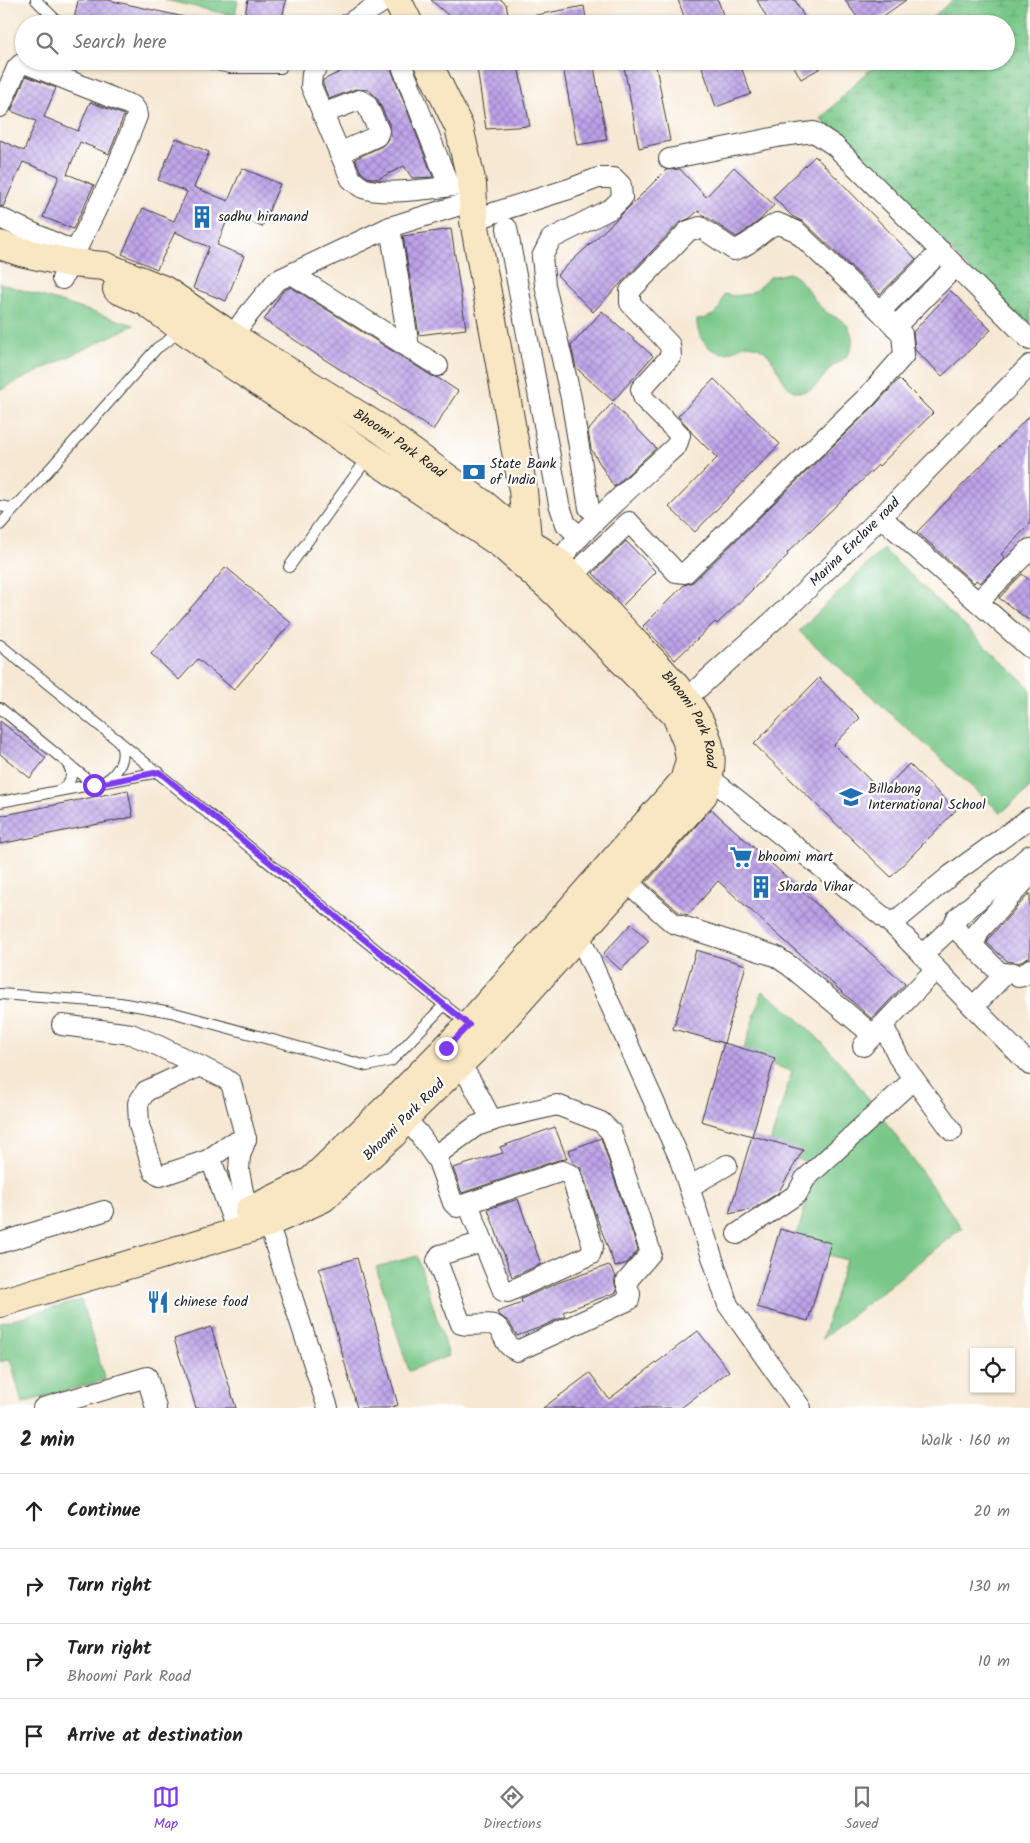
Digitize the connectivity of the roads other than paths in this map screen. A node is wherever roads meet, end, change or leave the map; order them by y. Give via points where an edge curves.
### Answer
1 (36, 0) edge
2 (384, 8) edge
3 (51, 15) edge
4 (368, 15) edge
5 (395, 15) edge
6 (17, 70) edge
7 (41, 70) edge
8 (314, 70) edge
9 (404, 70) edge
10 (431, 70) edge
11 (0, 107) edge
12 (322, 114) junction
13 (339, 153) junction
14 (669, 159) dead end
15 (469, 206) junction
16 (0, 218) edge
17 (390, 228) junction
18 (0, 245) edge
19 (941, 251) junction
20 (0, 262) edge
21 (69, 265) junction
22 (956, 266) junction
23 (292, 274) junction
24 (159, 299) junction
25 (880, 311) junction
26 (179, 327) junction
27 (895, 327) junction
28 (1030, 340) edge
29 (227, 347) junction
30 (409, 347) junction
31 (1030, 365) edge
32 (438, 366) dead end
33 (377, 444) junction
34 (20, 502) junction
35 (613, 504) junction
36 (0, 506) edge
37 (589, 508) dead end
38 (881, 517) junction
39 (629, 522) junction
40 (0, 525) edge
41 (580, 537) junction
42 (528, 542) junction
43 (1030, 549) edge
44 (289, 567) dead end
45 (551, 576) junction
46 (978, 602) junction
47 (0, 645) edge
48 (1030, 648) edge
49 (0, 708) edge
50 (678, 708) junction
51 (116, 737) junction
52 (690, 760) junction
53 (66, 762) junction
54 (159, 772) junction
55 (710, 778) junction
56 (98, 784) junction
57 (57, 792) junction
58 (0, 802) edge
59 (1030, 818) edge
60 (1030, 855) edge
61 (1030, 876) edge
62 (626, 881) junction
63 (574, 923) junction
64 (892, 924) junction
65 (953, 926) junction
66 (977, 937) dead end
67 (929, 962) junction
68 (1013, 973) edge
69 (0, 994) edge
70 (445, 1004) junction
71 (973, 1007) junction
72 (62, 1024) dead end
73 (477, 1031) junction
74 (873, 1036) junction
75 (453, 1056) junction
76 (1030, 1065) edge
77 (200, 1066) junction
78 (914, 1079) junction
79 (398, 1111) junction
80 (492, 1121) junction
81 (952, 1131) dead end
82 (246, 1139) junction
83 (434, 1156) junction
84 (208, 1160) junction
85 (727, 1165) dead end
86 (689, 1187) junction
87 (468, 1204) junction
88 (104, 1211) dead end
89 (250, 1219) junction
90 (736, 1234) dead end
91 (483, 1242) junction
92 (0, 1243) edge
93 (94, 1265) junction
94 (0, 1283) edge
95 (0, 1303) edge
96 (43, 1408) edge
97 (156, 1408) edge
98 (328, 1408) edge
99 (801, 1408) edge

1 - 3 lane
2 - 4 street
2 - 5 main road
6 - 11 street
7 - 21 street via 133,106 137,116 116,169
8 - 12 street via 311,86
9 - 15 street
10 - 15 main road via 459,127
12 - 13 street
12 - 13 street via 359,100 366,104 379,131 377,136
13 - 15 street via 351,179 362,188
14 - 19 street via 814,132 835,146
15 - 17 street via 463,204
15 - 37 street via 496,212 598,178 614,178 621,186 622,198 612,208 551,239 542,257
15 - 41 street via 510,227 559,504 566,524
15 - 42 main road via 523,490
16 - 21 street
17 - 23 street
17 - 30 street
18 - 21 main road
19 - 22 street
19 - 25 street
20 - 21 main road
21 - 24 main road via 146,302
22 - 27 street
22 - 28 street
23 - 29 street via 276,282 243,321
23 - 30 street
24 - 26 main road
24 - 29 main road
25 - 27 street
25 - 35 street via 796,231 777,223 745,247 734,250 700,227 688,231 630,291 630,303 670,345 671,356 641,389 644,399 680,435 677,445
26 - 29 main road
26 - 34 lane
27 - 39 street via 902,334 904,355 868,396 685,573 676,572
29 - 33 main road
30 - 32 street
31 - 38 street, Marina Enclave road
33 - 42 main road, Bhoomi Park Road via 483,504
33 - 44 lane
33 - 45 main road via 501,544
34 - 36 lane via 11,508
34 - 40 lane
35 - 39 street
35 - 41 street
38 - 46 street
38 - 50 street, Marina Enclave road
39 - 45 street
41 - 45 street
42 - 45 main road
43 - 46 street
45 - 50 main road
46 - 48 street
47 - 51 lane
49 - 53 lane
50 - 52 main road, Bhoomi Park Road
50 - 55 main road, Bhoomi Park Road via 701,725 710,748
51 - 54 lane
51 - 56 lane via 122,748 122,762 114,776
52 - 55 street
52 - 63 main road, Bhoomi Park Road via 684,781
53 - 56 lane
53 - 57 lane via 71,778
54 - 56 lane
54 - 70 lane
55 - 62 main road, Bhoomi Park Road via 703,795
55 - 64 street
56 - 57 lane
57 - 58 lane
59 - 64 street via 951,875
60 - 65 street
61 - 66 street via 978,932
62 - 63 main road, Bhoomi Park Road
62 - 74 street via 673,923 776,956
63 - 73 main road, Bhoomi Park Road
63 - 86 street via 679,1157
64 - 67 street
65 - 67 street
65 - 68 street
67 - 71 street
67 - 74 street
68 - 71 street
69 - 70 lane via 120,1003 171,1012 368,1066 391,1061
70 - 73 lane
71 - 76 street
72 - 77 street via 131,1034
73 - 75 main road, Bhoomi Park Road
74 - 78 street via 900,1060
75 - 79 main road, Bhoomi Park Road
75 - 80 street
77 - 82 street via 231,1084
77 - 84 street via 146,1091 138,1103 139,1125 154,1172 160,1176
78 - 81 street
78 - 90 street via 805,1179 797,1194
79 - 83 street
79 - 89 main road, Bhoomi Park Road via 392,1134 323,1198
80 - 83 street via 476,1126
80 - 91 street via 557,1105 601,1122 611,1132 651,1253 626,1282 629,1300 517,1351 508,1347 497,1327 461,1324 437,1261 440,1255
82 - 84 street via 230,1144
82 - 89 street via 239,1170
83 - 87 street via 453,1203 457,1207
84 - 89 street
85 - 86 street
86 - 99 street via 728,1305
87 - 91 street
87 - 91 street via 562,1171 571,1175 593,1246 590,1255 508,1292 502,1291
88 - 92 street
89 - 93 main road, Bhoomi Park Road
89 - 98 street
93 - 94 main road, Bhoomi Park Road
93 - 95 main road, Bhoomi Park Road
96 - 97 street via 147,1377

